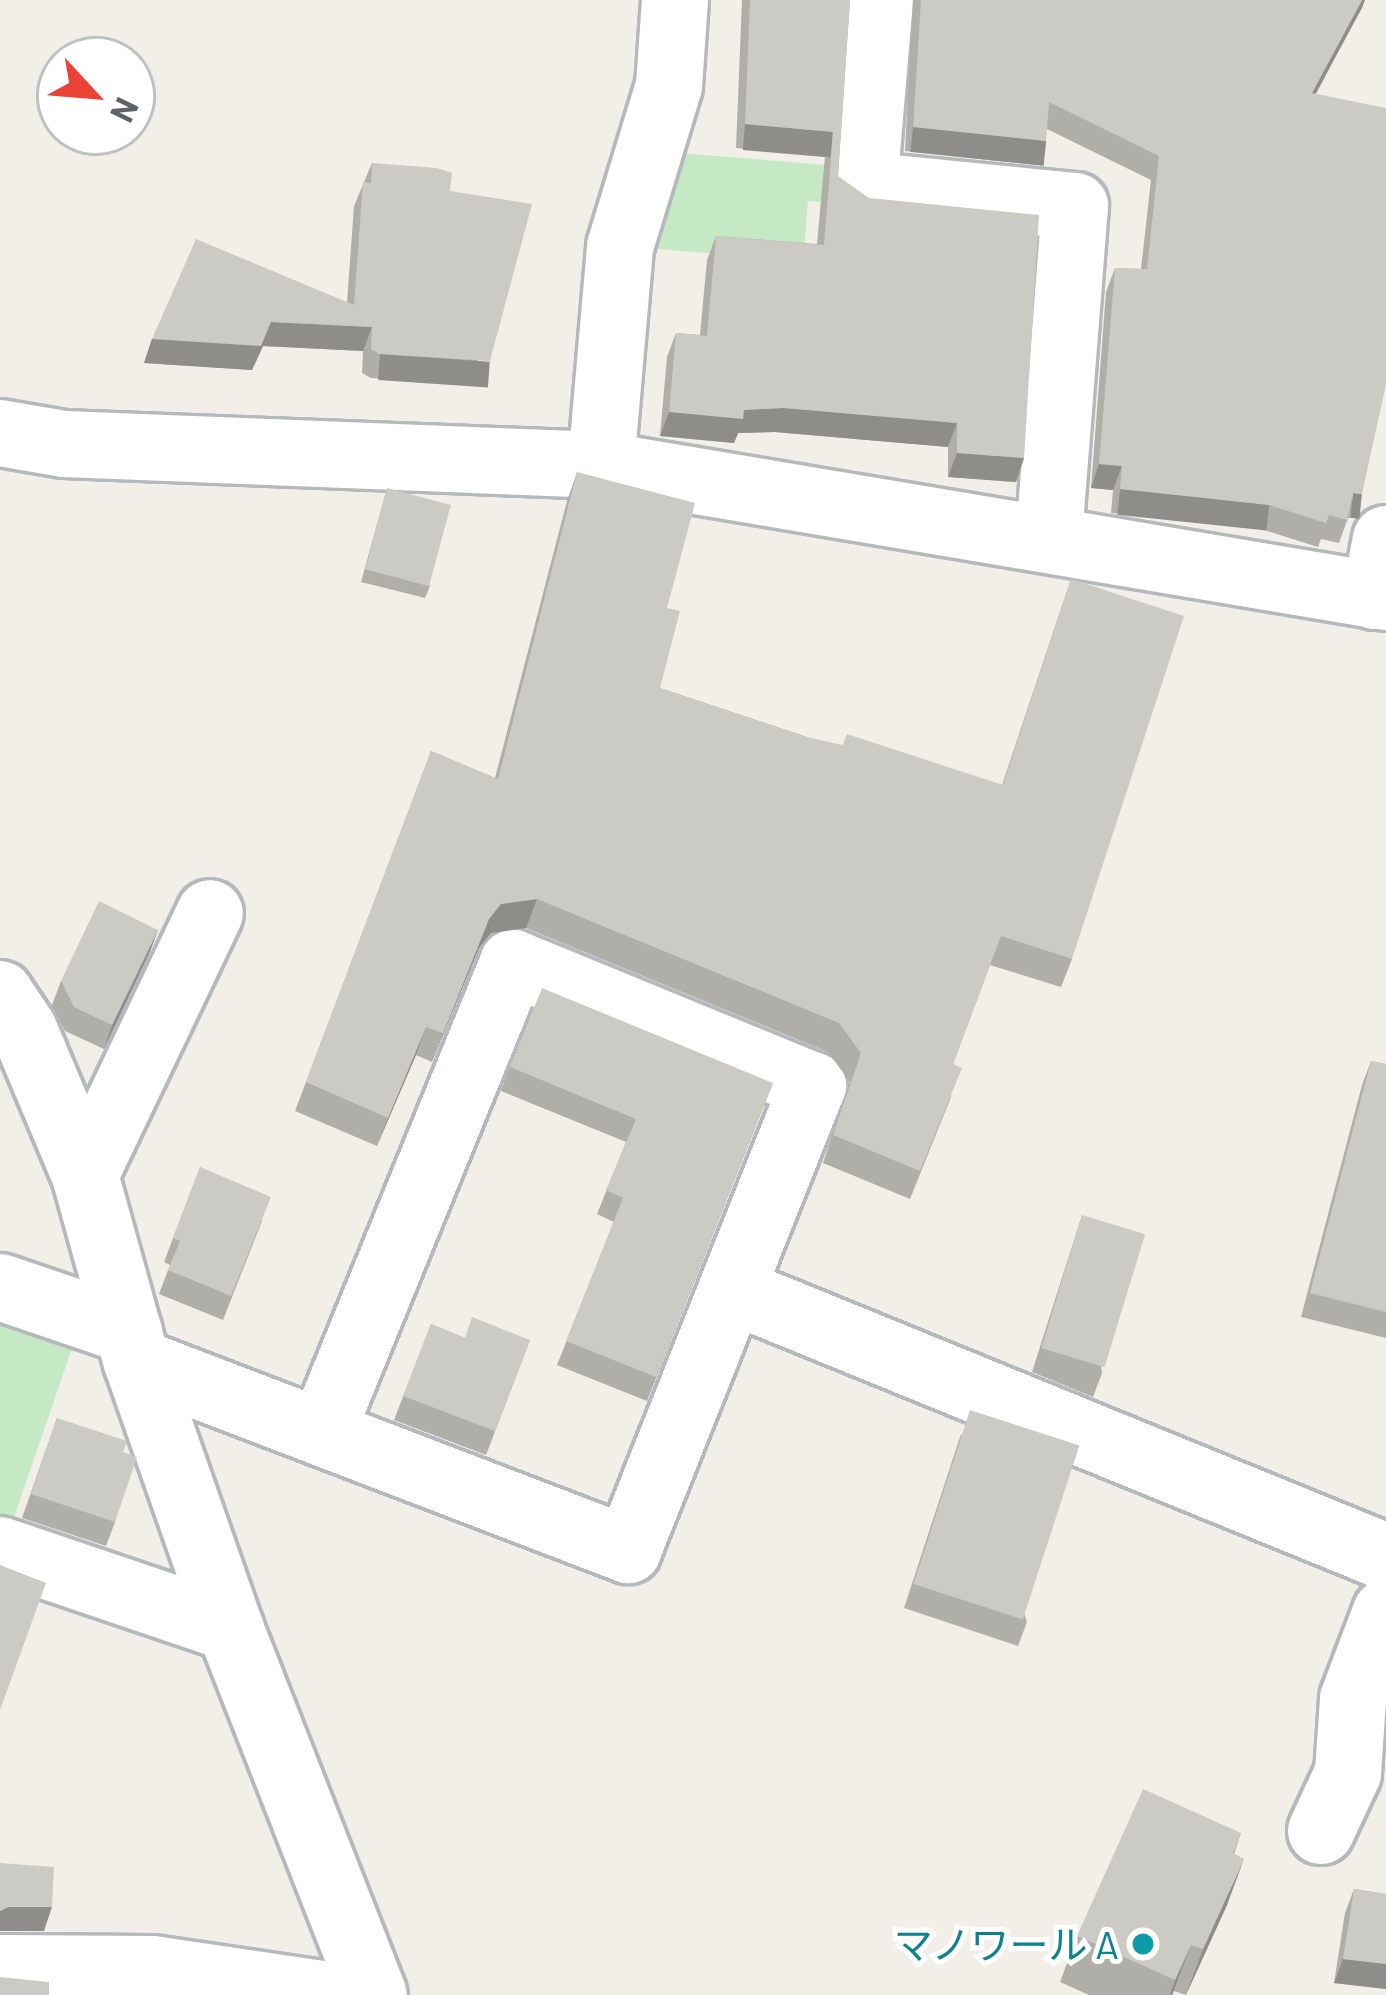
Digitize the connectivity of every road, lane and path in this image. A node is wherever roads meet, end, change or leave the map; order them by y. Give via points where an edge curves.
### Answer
1 (675, 0) edge
2 (880, 0) edge
3 (0, 433) edge
4 (601, 465) junction
5 (1049, 539) junction
6 (1382, 578) edge
7 (210, 913) dead end
8 (0, 994) edge
9 (85, 1175) junction
10 (0, 1286) edge
11 (734, 1291) junction
12 (133, 1347) junction
13 (322, 1429) junction
14 (0, 1550) edge
15 (1386, 1557) edge
16 (1386, 1612) edge
17 (230, 1628) junction
18 (1369, 1701) edge
19 (1322, 1831) dead end
20 (0, 1968) edge
21 (328, 1995) edge
22 (374, 1995) edge

1 - 4 street via 669,86 620,247
2 - 5 street via 864,185 1075,206
3 - 4 street via 64,444
4 - 5 street
5 - 6 street
7 - 9 street
8 - 9 street via 24,1030
9 - 12 street
10 - 12 street
11 - 13 street via 628,1550
11 - 13 street via 813,1086 513,963
11 - 15 street
12 - 13 street
12 - 17 street
14 - 17 street
16 - 18 street
17 - 22 street
18 - 19 street
20 - 21 street via 152,1969

